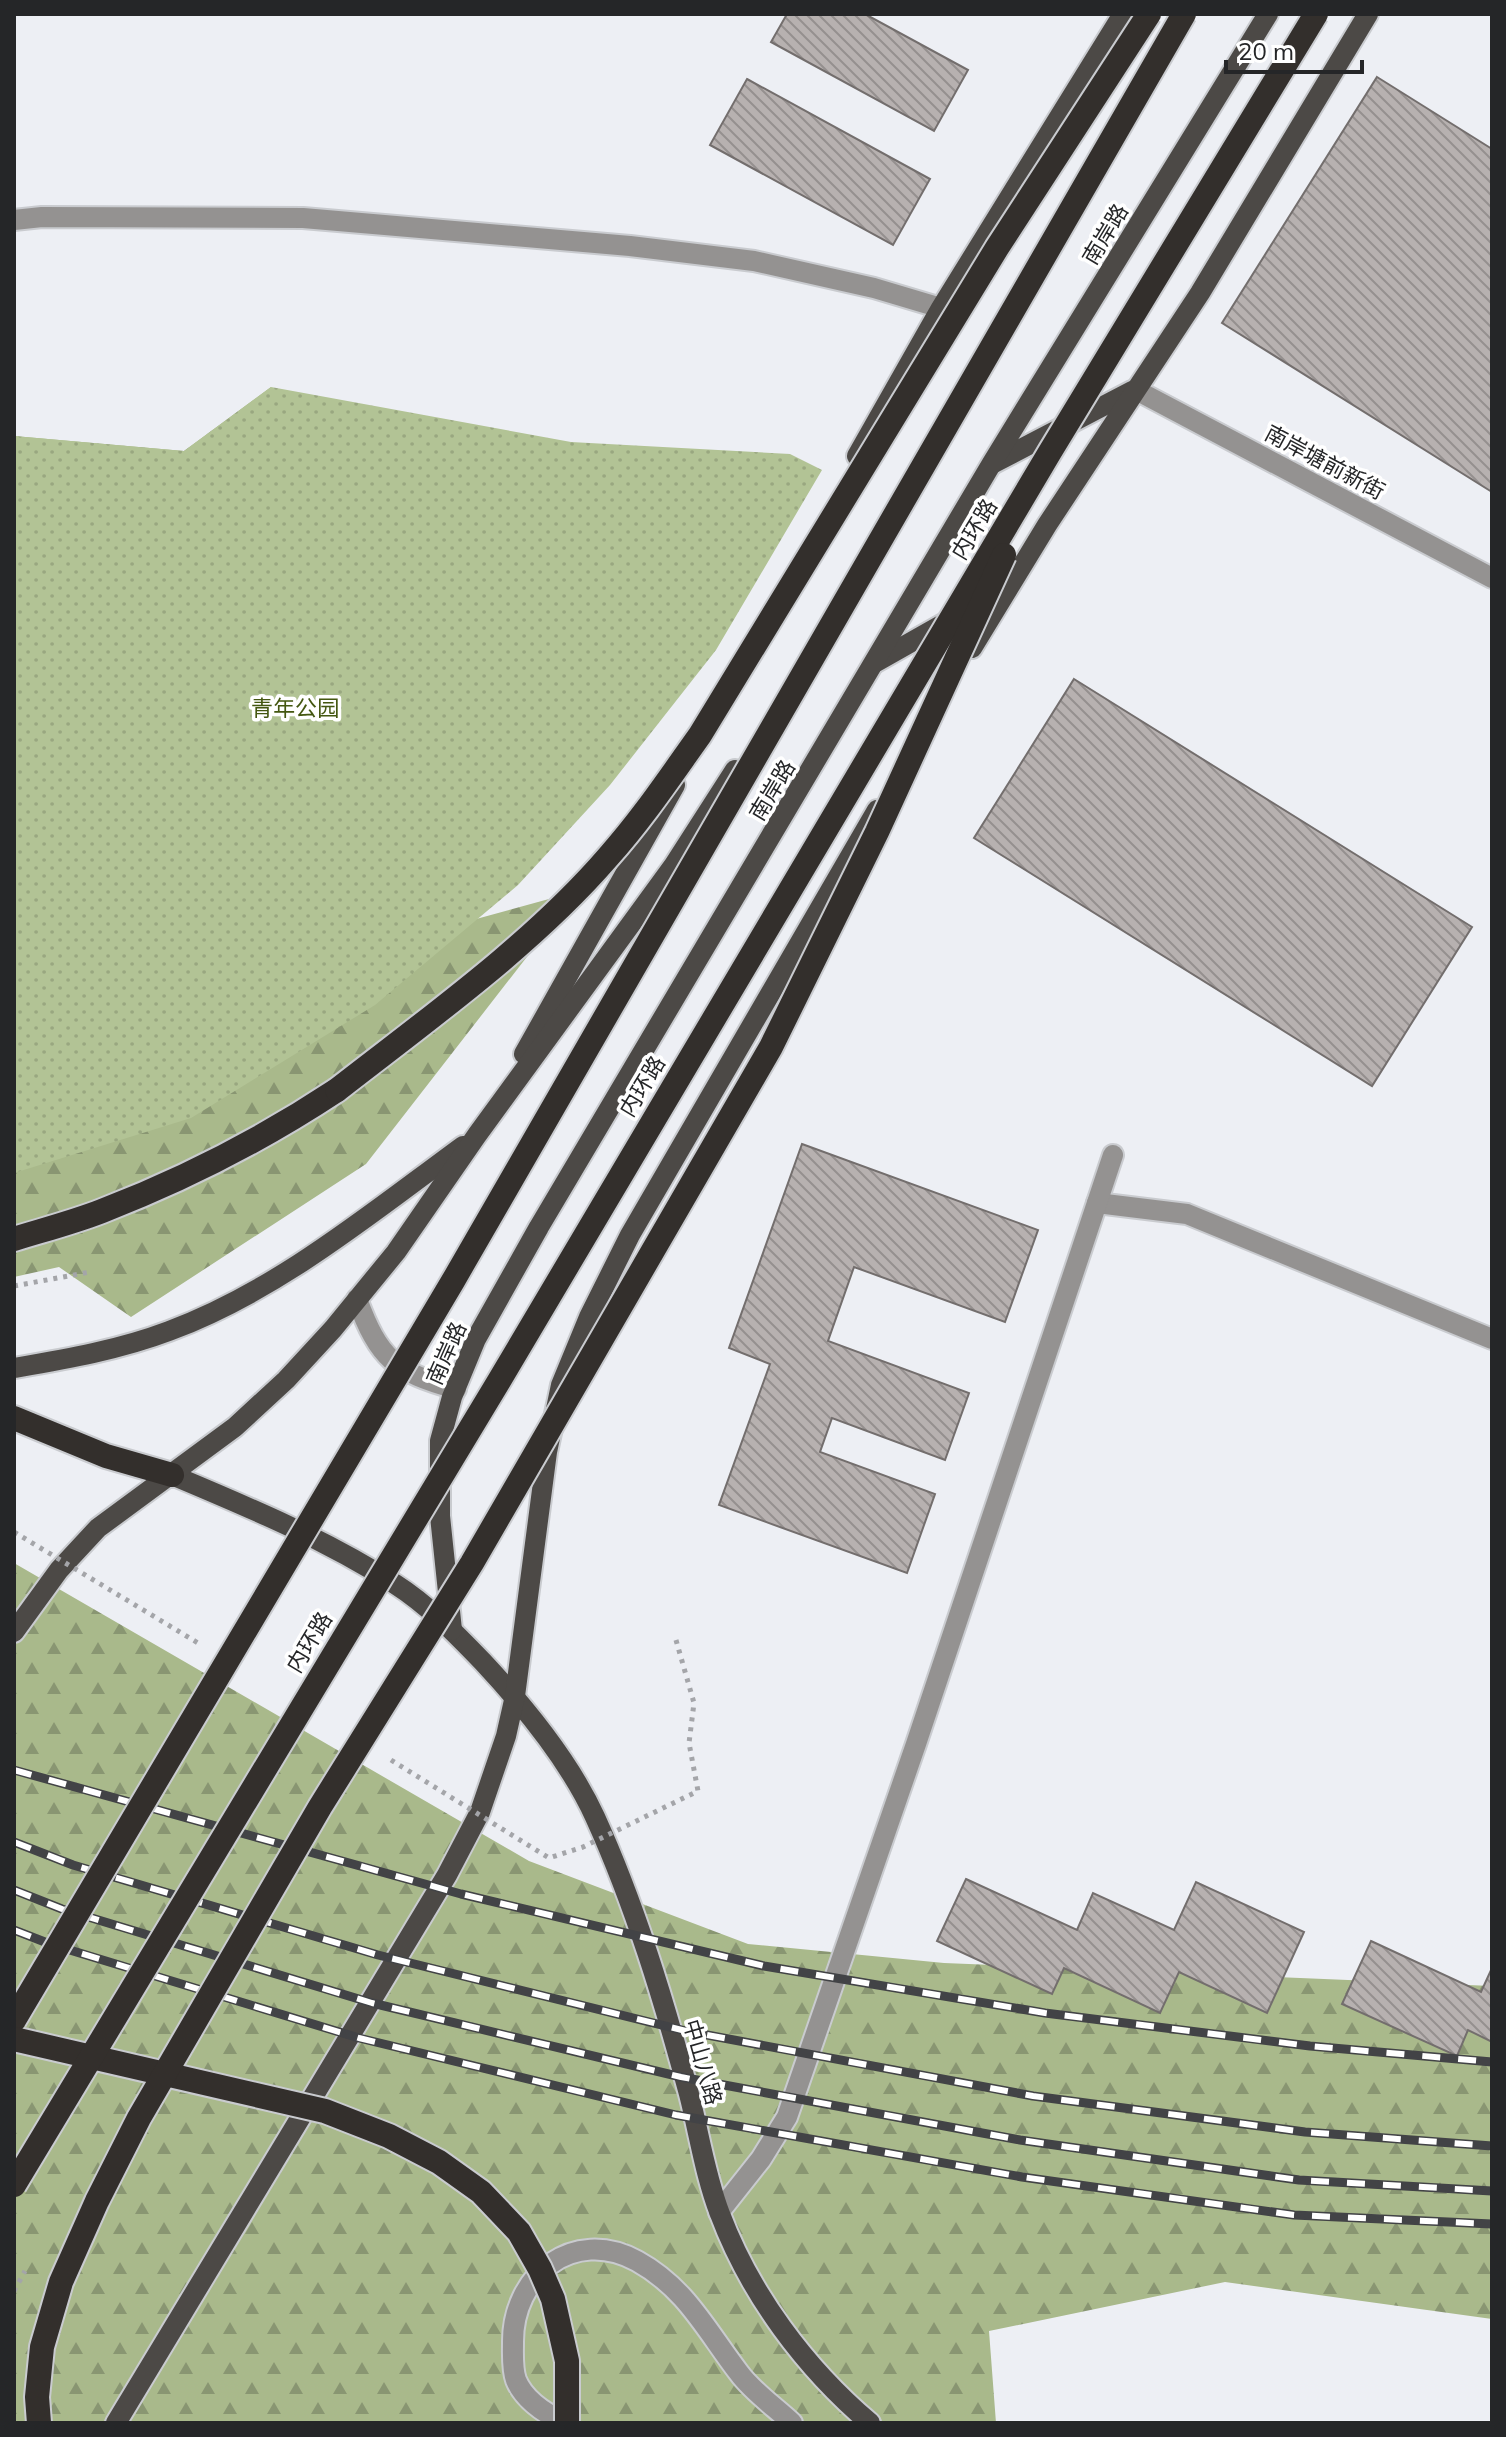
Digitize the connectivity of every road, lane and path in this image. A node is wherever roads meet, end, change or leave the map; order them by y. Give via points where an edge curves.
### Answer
1 (1123, 14) edge
2 (1149, 14) edge
3 (1184, 14) edge
4 (1194, 14) edge
5 (1268, 14) edge
6 (1316, 14) edge
7 (1368, 14) edge
8 (14, 207) edge
9 (42, 217) junction
10 (14, 220) edge
11 (941, 308) junction
12 (1136, 390) junction
13 (1050, 452) junction
14 (992, 463) junction
15 (1492, 578) edge
16 (1008, 587) junction
17 (872, 664) junction
18 (477, 1135) junction
19 (1113, 1155) dead end
20 (1097, 1203) junction
21 (14, 1239) edge
22 (90, 1272) dead end
23 (14, 1286) edge
24 (357, 1299) junction
25 (1492, 1339) edge
26 (14, 1368) edge
27 (456, 1389) junction
28 (14, 1418) edge
29 (172, 1475) junction
30 (452, 1630) junction
31 (14, 1632) edge
32 (676, 1640) dead end
33 (515, 1696) junction
34 (698, 1791) dead end
35 (14, 2020) edge
36 (14, 2039) edge
37 (14, 2185) edge
38 (719, 2212) junction
39 (39, 2423) edge
40 (116, 2423) edge
41 (566, 2423) edge
42 (792, 2423) edge
43 (870, 2423) edge

1 - 11 main road
2 - 21 highway, bridge via 989,261 700,735 607,858 468,988 283,1126 221,1160 114,1206
3 - 35 highway, bridge via 453,1281
4 - 18 main road, 南岸路 via 868,542 716,800
5 - 14 main road, 南岸路
6 - 13 highway, 内环路, bridge
7 - 12 main road
8 - 9 street
9 - 10 street
9 - 11 street via 303,218 630,246 754,261
11 - 18 main road
12 - 14 main road
12 - 15 street, 南岸塘前新街
12 - 16 main road
13 - 37 highway, 内环路, bridge
13 - 39 highway, bridge via 877,832 771,1047 472,1563 320,1807 139,2118 61,2282 42,2347
14 - 17 main road, 南岸路
16 - 17 main road
16 - 33 main road via 630,1235 589,1317 561,1385 547,1452
17 - 27 main road, 南岸路 via 539,1227 476,1339
18 - 24 main road, 南岸路
18 - 26 main road via 277,1278 212,1313 132,1343
19 - 20 street
20 - 25 street via 1187,1214
20 - 38 street via 787,2117
22 - 23 path
24 - 27 street via 388,1360 419,1379
24 - 29 main road, 南岸路 via 286,1380
27 - 30 main road, 南岸路 via 440,1441 440,1516
28 - 29 highway via 106,1456
29 - 30 main road, 中山八路 via 327,1545 397,1585
29 - 31 main road, 南岸路 via 98,1528
30 - 33 main road, 中山八路
32 - 34 path via 694,1703 689,1743
33 - 38 main road, 中山八路 via 594,1815 640,1933
33 - 40 main road via 480,1812 447,1875
36 - 41 highway, bridge via 325,2111 439,2162 481,2192 519,2232 540,2269 553,2299 567,2361
38 - 43 main road, 中山八路 via 741,2264 771,2311 808,2361
41 - 42 street via 534,2404 516,2381 513,2333 518,2306 546,2266 569,2253 598,2250 634,2259 670,2282 741,2376

